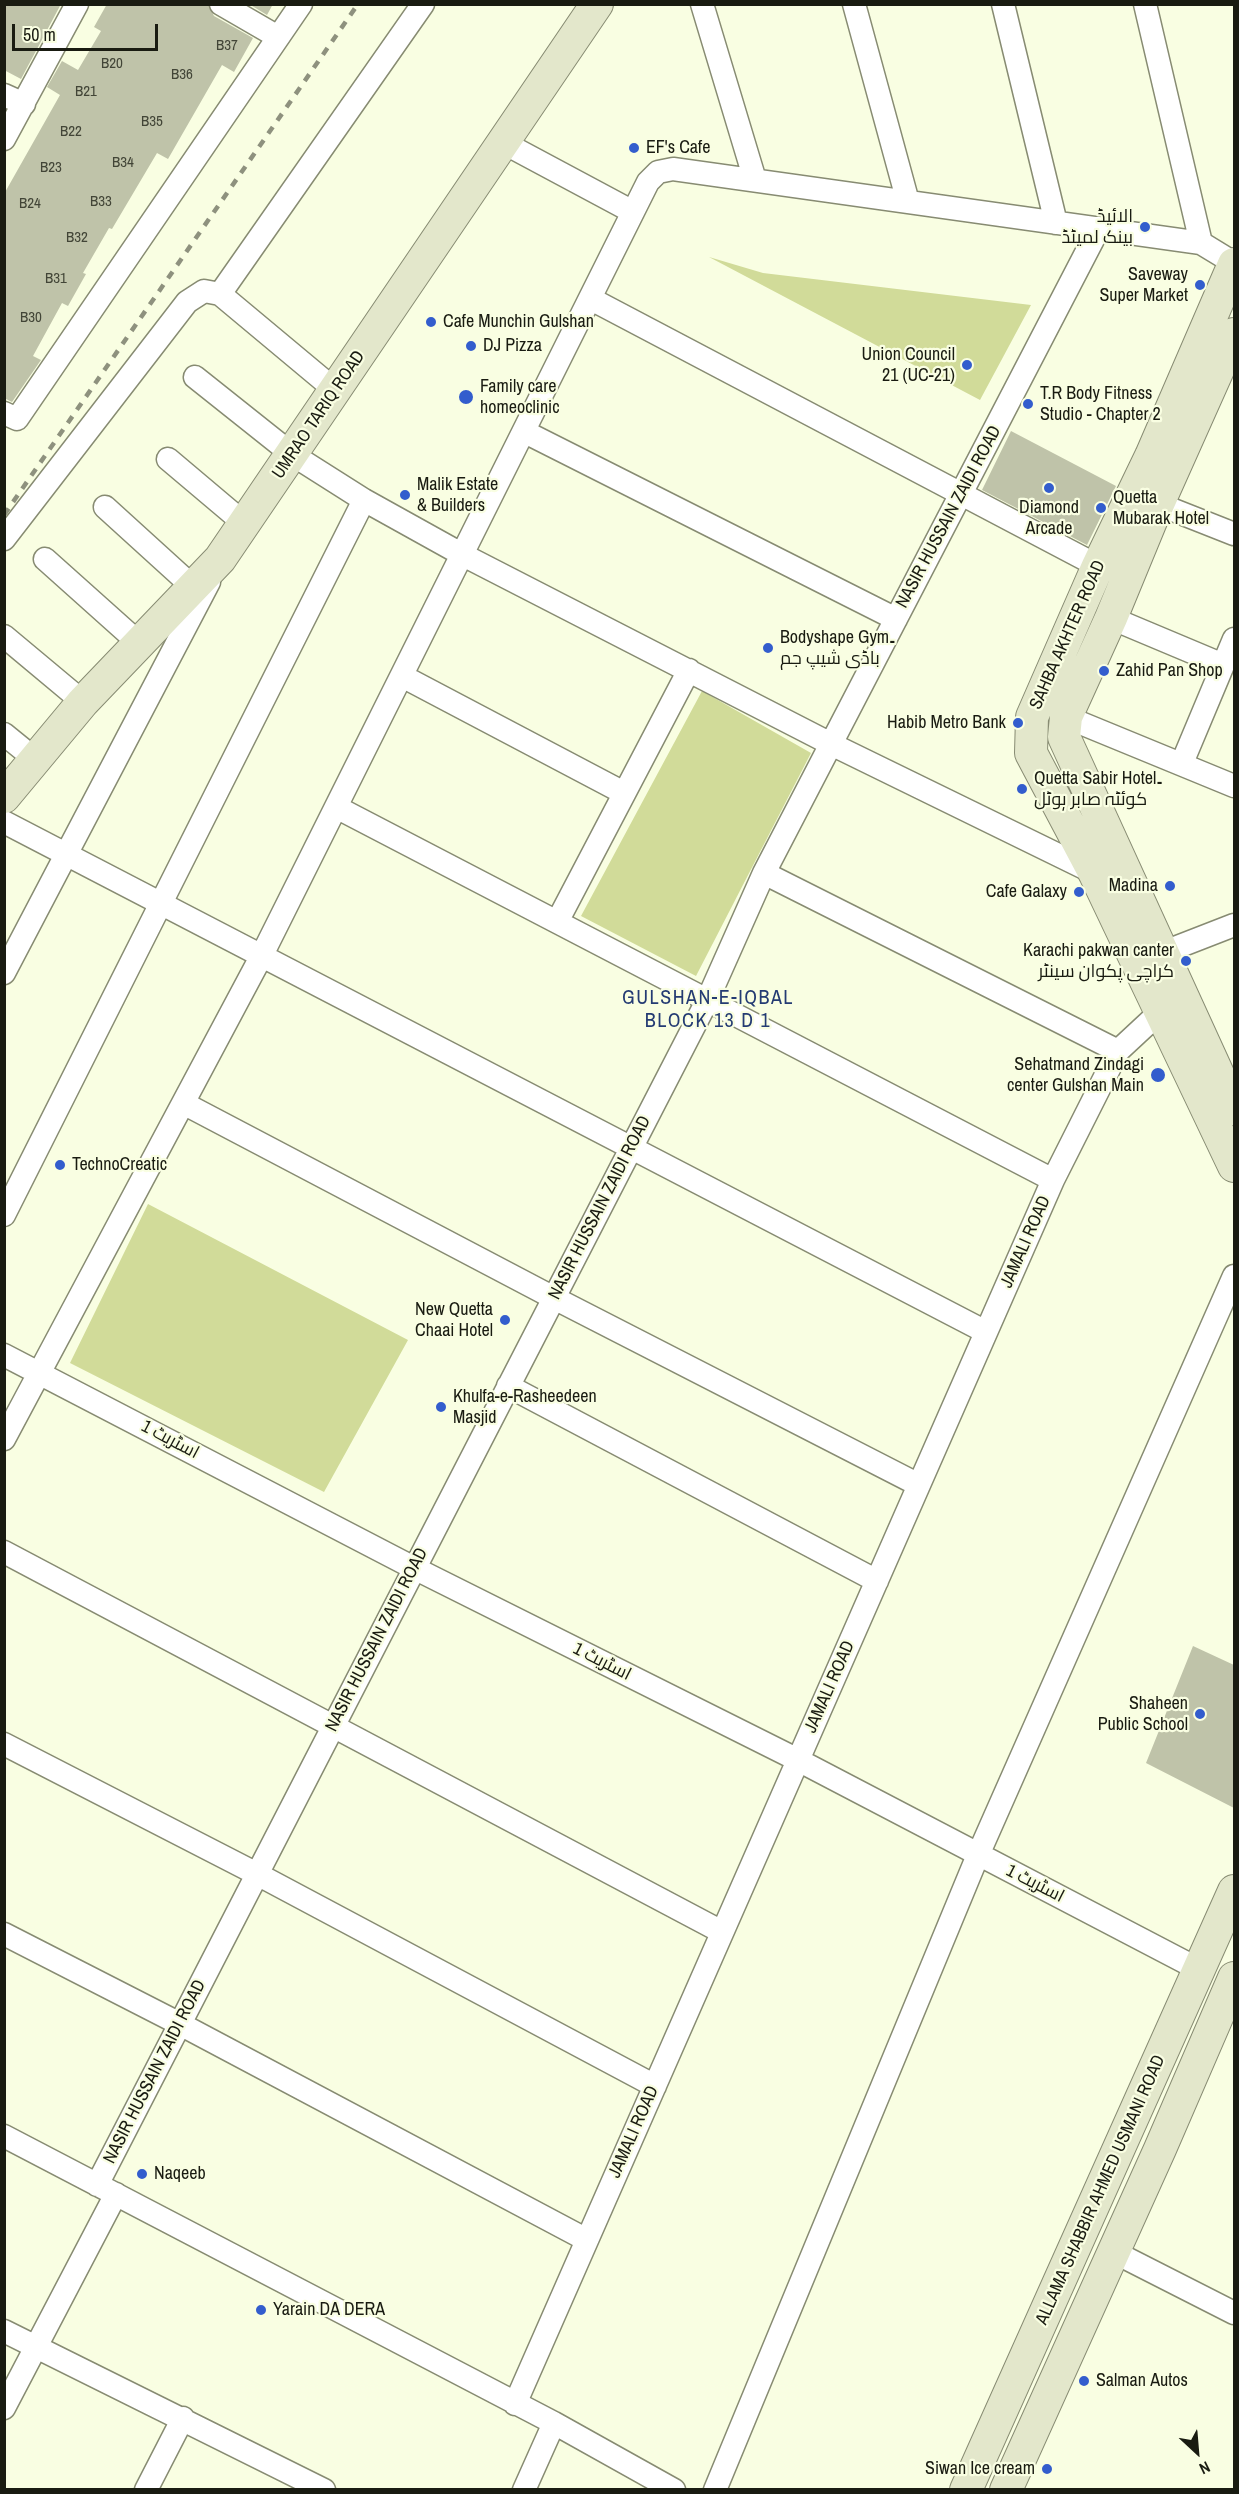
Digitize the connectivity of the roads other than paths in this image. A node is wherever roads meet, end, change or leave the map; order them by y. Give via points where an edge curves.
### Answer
1 (77, 4) edge
2 (221, 4) edge
3 (301, 4) edge
4 (423, 4) edge
5 (597, 4) edge
6 (702, 4) edge
7 (854, 4) edge
8 (1003, 4) edge
9 (1145, 4) edge
10 (278, 37) junction
11 (14, 99) edge
12 (4, 139) edge
13 (504, 143) junction
14 (755, 180) junction
15 (908, 202) junction
16 (633, 212) junction
17 (1056, 223) junction
18 (1099, 228) junction
19 (1201, 243) junction
20 (1234, 264) edge
21 (220, 294) junction
22 (591, 299) junction
23 (1234, 334) edge
24 (195, 376) dead end
25 (335, 390) junction
26 (4, 412) edge
27 (525, 432) junction
28 (293, 455) junction
29 (168, 459) dead end
30 (962, 494) junction
31 (364, 500) junction
32 (1158, 504) junction
33 (105, 507) dead end
34 (245, 524) junction
35 (1234, 534) edge
36 (4, 539) edge
37 (463, 555) junction
38 (45, 559) dead end
39 (220, 559) junction
40 (1098, 566) junction
41 (194, 587) junction
42 (1111, 618) junction
43 (896, 619) junction
44 (4, 636) edge
45 (1234, 639) edge
46 (140, 644) junction
47 (1223, 665) junction
48 (689, 670) junction
49 (402, 676) junction
50 (83, 702) junction
51 (1066, 717) junction
52 (4, 734) edge
53 (831, 744) junction
54 (36, 760) junction
55 (1182, 763) junction
56 (1234, 786) edge
57 (624, 793) junction
58 (4, 797) edge
59 (336, 807) junction
60 (4, 822) edge
61 (67, 854) junction
62 (1108, 868) junction
63 (764, 873) junction
64 (160, 902) junction
65 (556, 922) junction
66 (1234, 925) edge
67 (1162, 953) junction
68 (262, 955) junction
69 (4, 973) edge
70 (707, 1001) junction
71 (1173, 1007) junction
72 (1118, 1051) junction
73 (1225, 1066) edge
74 (183, 1103) junction
75 (1234, 1109) edge
76 (631, 1147) junction
77 (1234, 1166) edge
78 (1053, 1180) junction
79 (4, 1215) edge
80 (1234, 1276) edge
81 (554, 1299) junction
82 (986, 1332) junction
83 (4, 1355) edge
84 (39, 1372) junction
85 (508, 1386) junction
86 (4, 1439) edge
87 (919, 1485) junction
88 (4, 1552) edge
89 (414, 1568) junction
90 (877, 1581) junction
91 (333, 1726) junction
92 (4, 1744) edge
93 (798, 1760) junction
94 (978, 1855) junction
95 (257, 1874) junction
96 (1234, 1891) edge
97 (722, 1932) junction
98 (4, 1934) edge
99 (1200, 1970) junction
100 (1234, 1978) edge
101 (180, 2024) junction
102 (655, 2086) junction
103 (4, 2136) edge
104 (106, 2190) junction
105 (587, 2240) junction
106 (1114, 2252) junction
107 (1234, 2313) edge
108 (4, 2331) edge
109 (35, 2347) junction
110 (515, 2404) junction
111 (4, 2409) edge
112 (183, 2418) junction
113 (554, 2423) junction
114 (147, 2490) edge
115 (324, 2490) edge
116 (524, 2490) edge
117 (674, 2490) edge
118 (716, 2490) edge
119 (966, 2490) edge
120 (1006, 2490) edge

1 - 11 street
2 - 10 street
3 - 10 street
4 - 21 street
5 - 13 main road, UMRAO TARIQ ROAD
6 - 14 street
7 - 15 street
8 - 17 street
9 - 19 street
10 - 26 street via 17,419
11 - 12 street
13 - 16 street
13 - 25 main road, UMRAO TARIQ ROAD
14 - 15 street
14 - 16 street via 673,169 658,172 648,182
15 - 17 street
16 - 22 street
17 - 18 street
18 - 19 street
18 - 30 street, NASIR HUSSAIN ZAIDI ROAD
19 - 20 street
20 - 40 main road, SAHBA AKHTER ROAD via 1151,456
21 - 25 street
21 - 36 street via 204,291 187,302
22 - 27 street
22 - 30 street
23 - 32 main road, SAHBA AKHTER ROAD
24 - 28 street
25 - 28 main road, UMRAO TARIQ ROAD
27 - 37 street
27 - 43 street
28 - 31 street
28 - 34 main road, UMRAO TARIQ ROAD
29 - 34 street
30 - 40 street
30 - 43 street, NASIR HUSSAIN ZAIDI ROAD
31 - 37 street
31 - 64 street
32 - 35 street
32 - 42 main road, SAHBA AKHTER ROAD
33 - 41 street
34 - 39 main road, UMRAO TARIQ ROAD
37 - 48 street
37 - 49 street
38 - 46 street
39 - 41 main road, UMRAO TARIQ ROAD
39 - 61 street
40 - 62 main road, SAHBA AKHTER ROAD via 1032,717 1030,753
41 - 46 main road, UMRAO TARIQ ROAD
42 - 47 street
42 - 51 main road, SAHBA AKHTER ROAD
43 - 53 street, NASIR HUSSAIN ZAIDI ROAD
44 - 50 street
45 - 47 street
46 - 50 main road, UMRAO TARIQ ROAD
47 - 55 street
48 - 53 street
48 - 57 street
49 - 57 street
49 - 59 street
50 - 54 main road, UMRAO TARIQ ROAD
51 - 55 street
51 - 62 main road, SAHBA AKHTER ROAD via 1064,737
52 - 54 street
53 - 62 street
53 - 63 street, NASIR HUSSAIN ZAIDI ROAD
54 - 58 main road, UMRAO TARIQ ROAD
55 - 56 street
57 - 65 street
59 - 65 street
59 - 68 street
60 - 61 street
61 - 64 street
61 - 69 street
62 - 67 main road, SAHBA AKHTER ROAD
62 - 71 main road, SAHBA AKHTER ROAD
63 - 70 street, NASIR HUSSAIN ZAIDI ROAD
63 - 72 street
64 - 68 street
64 - 79 street
65 - 70 street
66 - 67 street
67 - 71 main road, SAHBA AKHTER ROAD
68 - 74 street
68 - 76 street
70 - 76 street, NASIR HUSSAIN ZAIDI ROAD
70 - 78 street
71 - 72 street, JAMALI ROAD
71 - 73 main road, SAHBA AKHTER ROAD
71 - 77 main road, SAHBA AKHTER ROAD
72 - 78 street, JAMALI ROAD
73 - 75 main road, SAHBA AKHTER ROAD
74 - 81 street
74 - 84 street
76 - 81 street, NASIR HUSSAIN ZAIDI ROAD
76 - 82 street
78 - 82 street, JAMALI ROAD
80 - 94 street
81 - 85 street, NASIR HUSSAIN ZAIDI ROAD
81 - 87 street
82 - 87 street, JAMALI ROAD
83 - 84 street, اسٹریٹ 1
84 - 86 street
84 - 89 street, اسٹریٹ 1
85 - 89 street, NASIR HUSSAIN ZAIDI ROAD
85 - 90 street
87 - 90 street, JAMALI ROAD
88 - 91 street
89 - 91 street, NASIR HUSSAIN ZAIDI ROAD
89 - 93 street, اسٹریٹ 1
90 - 93 street, JAMALI ROAD
91 - 95 street, NASIR HUSSAIN ZAIDI ROAD
91 - 97 street
92 - 95 street
93 - 94 street, اسٹریٹ 1
93 - 97 street, JAMALI ROAD
94 - 99 street, اسٹریٹ 1
94 - 118 street
95 - 101 street, NASIR HUSSAIN ZAIDI ROAD
95 - 102 street
96 - 99 main road, ALLAMA SHABBIR AHMED USMANI ROAD
97 - 102 street, JAMALI ROAD
98 - 101 street
99 - 119 main road, ALLAMA SHABBIR AHMED USMANI ROAD
100 - 106 main road, ALLAMA SHABBIR AHMED USMANI ROAD
101 - 104 street, NASIR HUSSAIN ZAIDI ROAD
101 - 105 street
102 - 105 street, JAMALI ROAD
103 - 104 street
104 - 109 street, NASIR HUSSAIN ZAIDI ROAD
104 - 110 street
105 - 110 street, JAMALI ROAD
106 - 107 street
106 - 120 main road, ALLAMA SHABBIR AHMED USMANI ROAD
108 - 109 street
109 - 111 street, NASIR HUSSAIN ZAIDI ROAD
109 - 112 street
110 - 113 street
112 - 114 street
112 - 115 street
113 - 116 street
113 - 117 street

